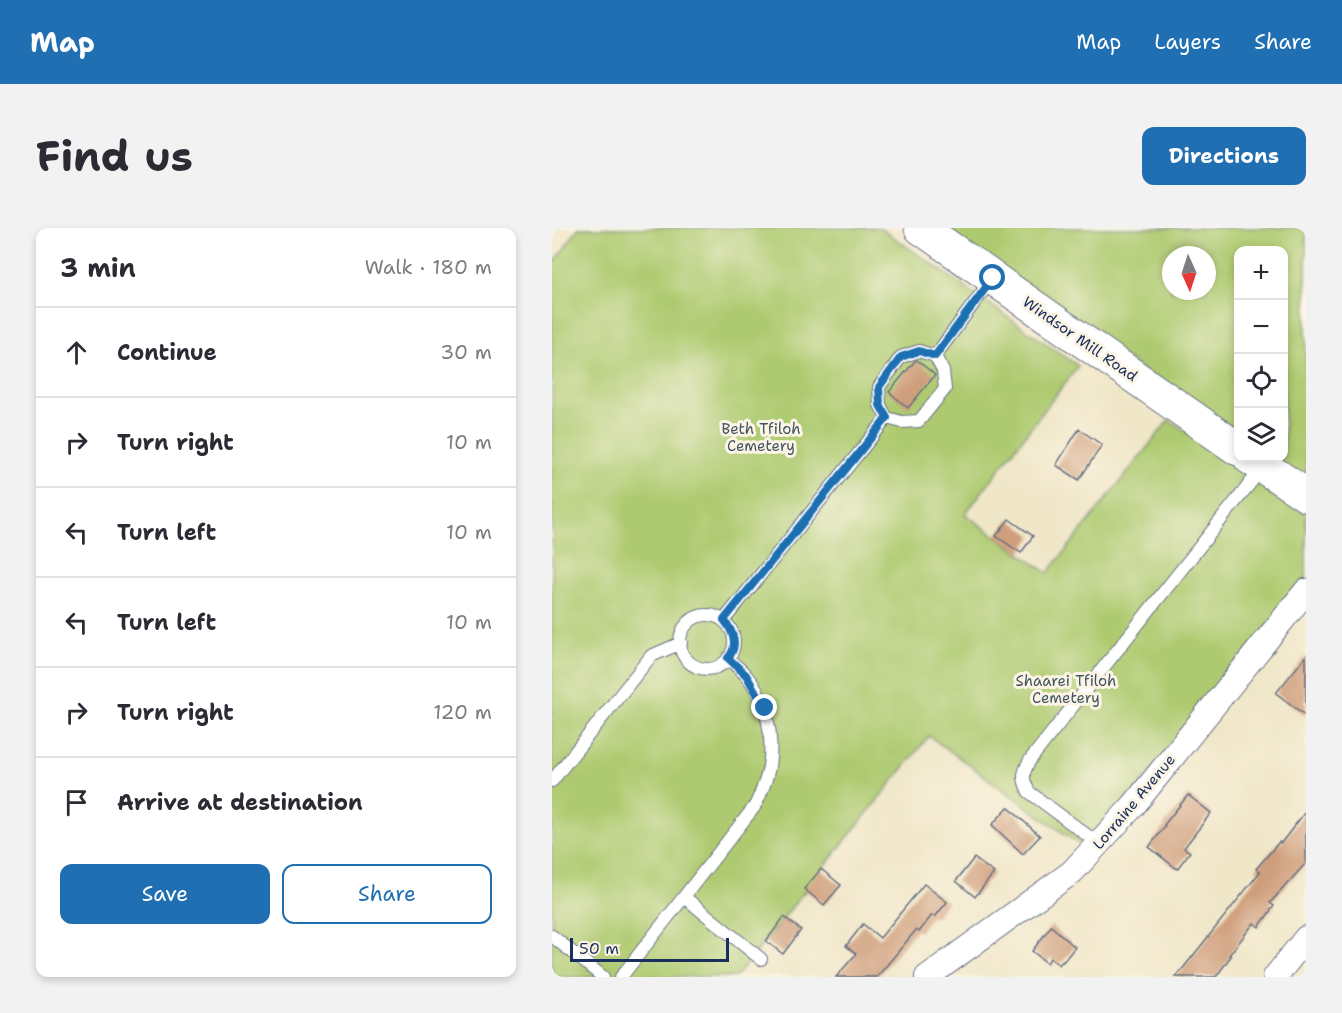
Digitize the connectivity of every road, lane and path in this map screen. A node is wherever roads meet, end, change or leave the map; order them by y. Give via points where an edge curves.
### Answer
1 (921, 228) edge
2 (993, 278) junction
3 (935, 356) junction
4 (887, 418) junction
5 (1234, 446) edge
6 (1248, 462) edge
7 (1257, 462) edge
8 (1306, 495) edge
9 (1306, 591) edge
10 (724, 620) junction
11 (681, 643) junction
12 (728, 658) junction
13 (552, 781) edge
14 (1099, 844) junction
15 (684, 897) junction
16 (552, 936) edge
17 (1306, 938) edge
18 (761, 959) dead end
19 (603, 977) edge
20 (621, 977) edge
21 (927, 977) edge
22 (1275, 977) edge

1 - 2 main road, Windsor Mill Road
2 - 3 lane
2 - 5 main road, Windsor Mill Road
3 - 4 lane via 919,351 901,357 879,387 880,405
3 - 4 lane via 943,371 945,389 918,421
4 - 10 lane
6 - 14 lane via 1023,772 1029,792
7 - 8 main road, Windsor Mill Road
9 - 14 street, Lorraine Avenue
10 - 11 lane via 710,615 696,617 686,626
10 - 12 lane via 732,630 734,645
11 - 12 lane via 686,658 702,668 712,668
11 - 13 lane via 651,656
12 - 15 lane via 746,675 765,708 771,748 769,768 755,806
14 - 21 street, Lorraine Avenue via 1072,872
15 - 18 lane
15 - 20 lane
16 - 19 lane
17 - 22 street

